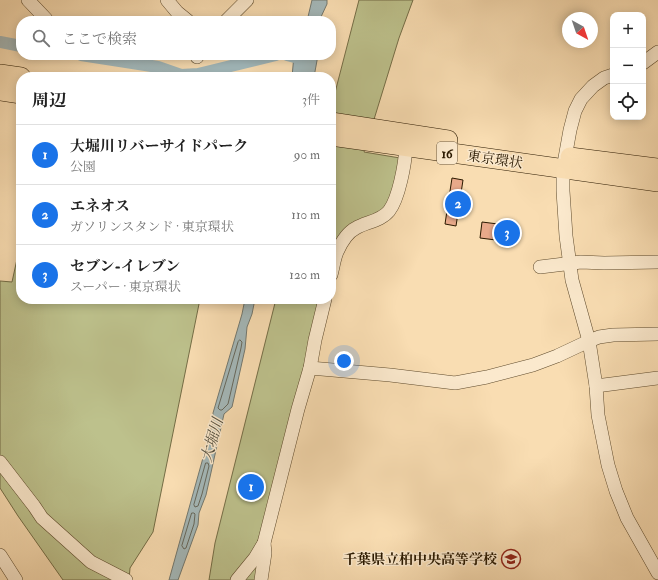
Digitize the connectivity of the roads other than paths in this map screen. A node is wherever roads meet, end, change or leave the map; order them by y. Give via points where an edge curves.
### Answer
1 (28, 0) edge
2 (167, 0) edge
3 (247, 0) edge
4 (43, 16) edge
5 (182, 16) edge
6 (231, 16) edge
7 (658, 52) edge
8 (646, 61) edge
9 (0, 74) edge
10 (16, 76) edge
11 (610, 76) edge
12 (0, 91) edge
13 (16, 93) edge
14 (336, 123) edge
15 (336, 137) edge
16 (406, 147) junction
17 (564, 162) junction
18 (658, 168) edge
19 (658, 182) edge
20 (336, 256) edge
21 (658, 262) edge
22 (570, 264) junction
23 (540, 267) dead end
24 (324, 304) edge
25 (658, 334) edge
26 (589, 341) junction
27 (310, 368) junction
28 (658, 378) edge
29 (596, 386) junction
30 (0, 462) edge
31 (264, 543) junction
32 (0, 555) edge
33 (658, 573) edge
34 (16, 580) edge
35 (126, 580) edge
36 (237, 580) edge
37 (261, 580) edge

1 - 4 street
2 - 5 street
3 - 6 street
7 - 8 street
9 - 10 highway
11 - 17 street via 593,86 581,99 575,111
12 - 13 highway
14 - 17 highway, 東京環状 / 16
15 - 16 highway, 東京環状 / 16
16 - 17 highway, 東京環状 / 16
16 - 20 street via 405,163 395,202 388,213 356,228 346,237
17 - 18 highway, 東京環状 / 16
17 - 19 highway, 東京環状 / 16
17 - 22 street via 563,199
21 - 22 street
22 - 23 street
22 - 26 street
24 - 27 street
25 - 26 street via 614,335
26 - 27 street via 533,365 455,383
26 - 29 street
27 - 31 street
28 - 29 street
29 - 33 street via 598,415 616,491 627,518
30 - 35 street via 42,518 91,562
31 - 36 street
31 - 37 street
32 - 34 street

